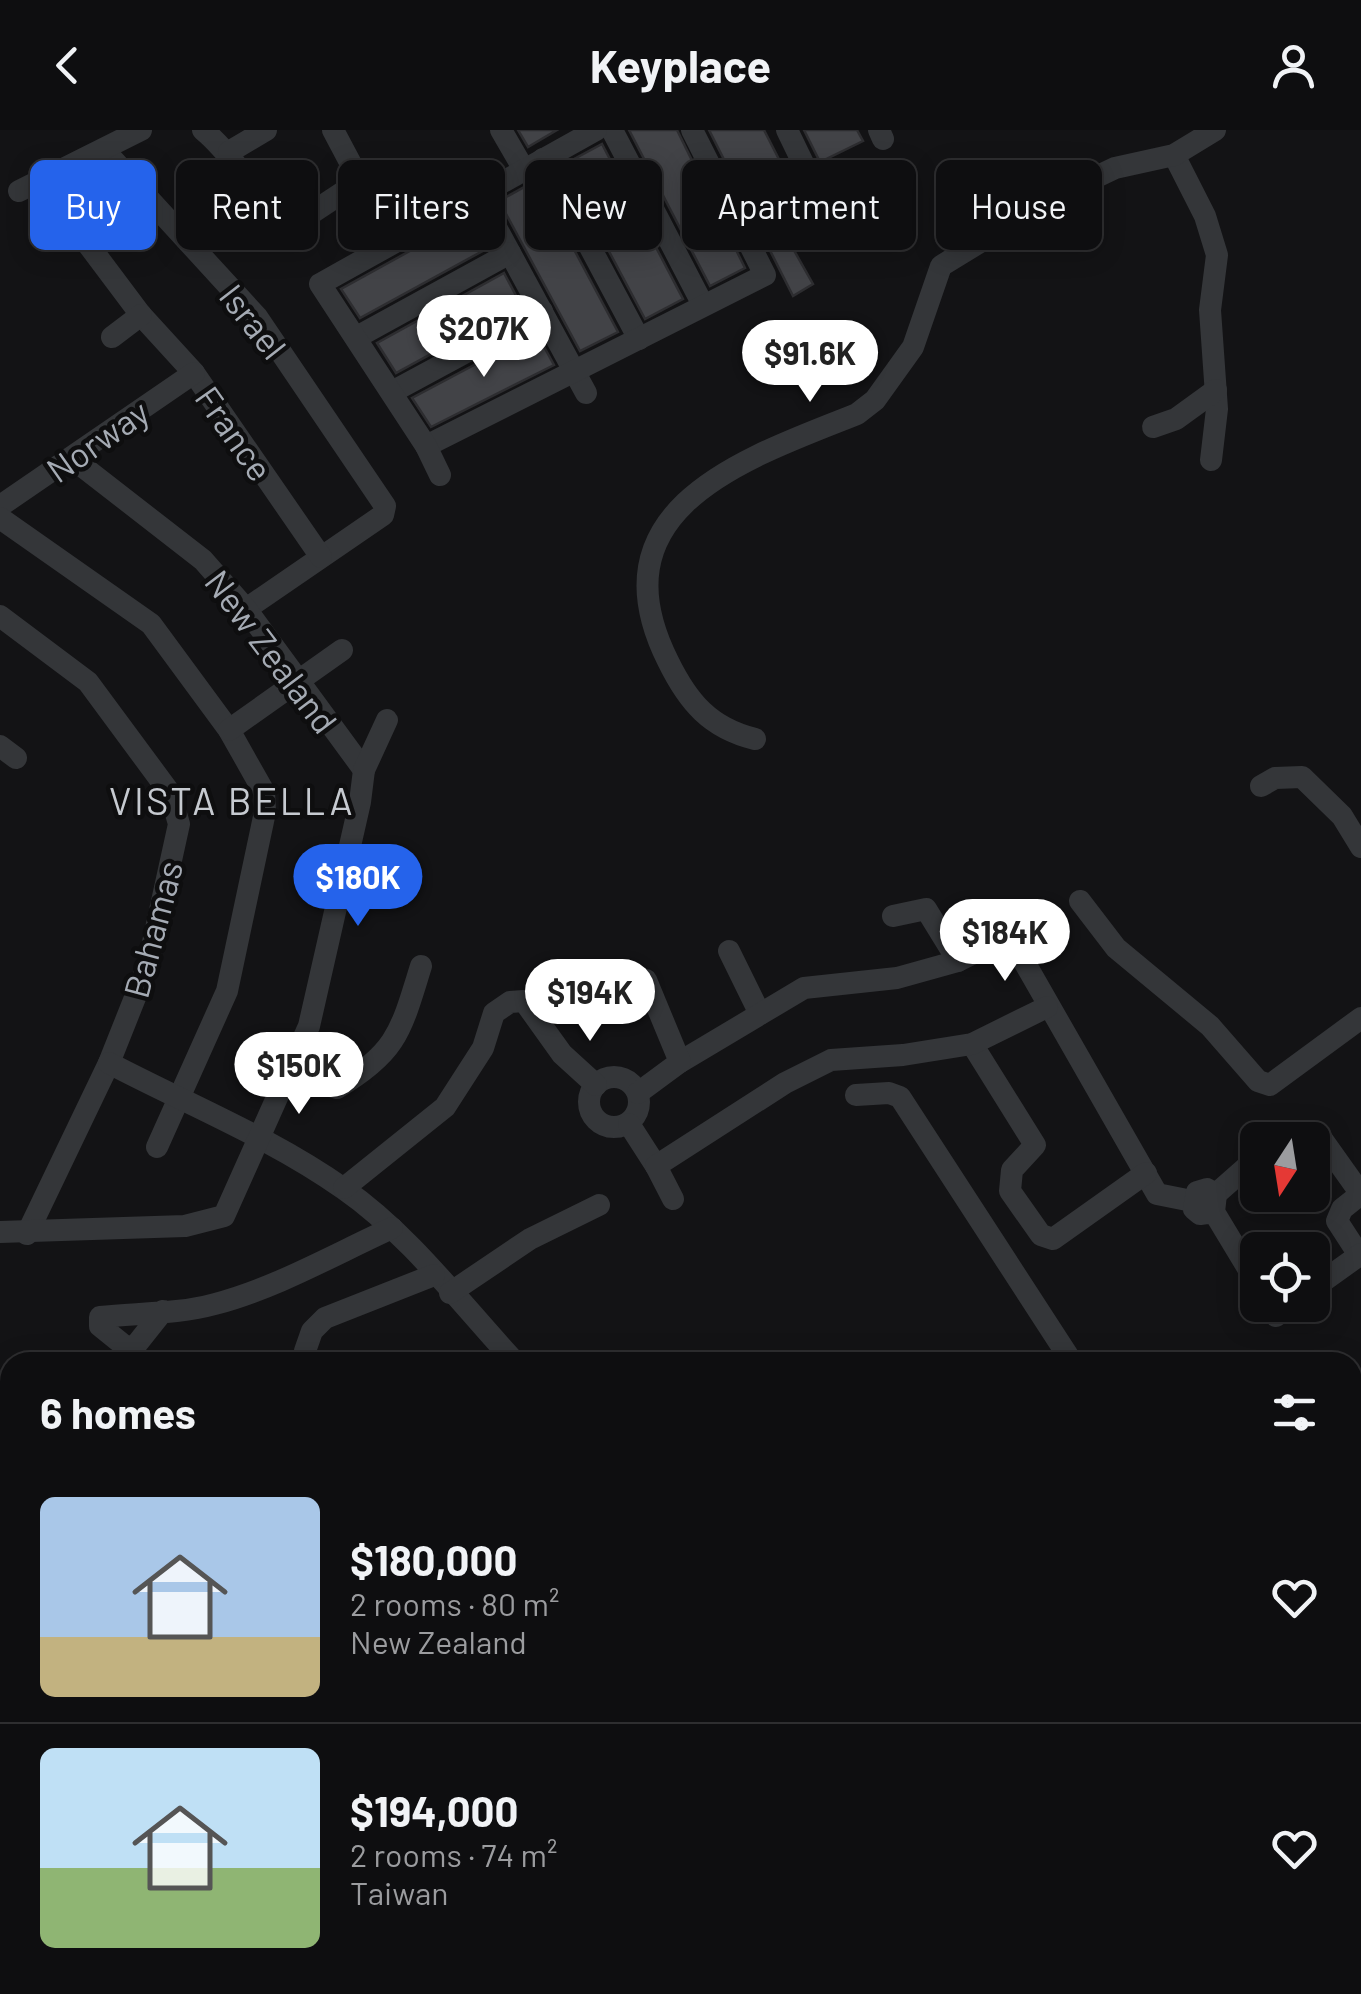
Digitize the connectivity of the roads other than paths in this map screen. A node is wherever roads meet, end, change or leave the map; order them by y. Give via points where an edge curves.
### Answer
1 (141, 130) edge
2 (203, 130) edge
3 (266, 130) edge
4 (334, 130) edge
5 (501, 130) edge
6 (596, 130) edge
7 (612, 130) edge
8 (692, 130) edge
9 (787, 130) edge
10 (1215, 130) edge
11 (104, 150) junction
12 (230, 152) junction
13 (1174, 155) junction
14 (85, 160) edge
15 (530, 160) edge
16 (539, 160) edge
17 (802, 160) edge
18 (30, 187) edge
19 (19, 191) dead end
20 (505, 244) edge
21 (92, 250) edge
22 (381, 250) edge
23 (585, 250) edge
24 (510, 253) junction
25 (703, 304) junction
26 (542, 311) junction
27 (140, 314) junction
28 (112, 336) dead end
29 (357, 336) junction
30 (639, 339) junction
31 (194, 373) junction
32 (581, 382) junction
33 (1216, 390) junction
34 (392, 392) junction
35 (1153, 428) dead end
36 (426, 446) junction
37 (73, 458) junction
38 (1211, 460) dead end
39 (440, 476) dead end
40 (0, 506) edge
41 (0, 518) edge
42 (321, 557) junction
43 (246, 608) junction
44 (0, 616) edge
45 (342, 650) dead end
46 (295, 680) junction
47 (387, 720) dead end
48 (228, 730) junction
49 (755, 739) dead end
50 (364, 770) junction
51 (1261, 786) dead end
52 (1361, 847) edge
53 (1080, 901) dead end
54 (893, 916) dead end
55 (1043, 919) dead end
56 (1010, 936) junction
57 (730, 950) dead end
58 (958, 962) junction
59 (421, 966) dead end
60 (646, 980) dead end
61 (1047, 1007) junction
62 (760, 1014) junction
63 (1361, 1018) edge
64 (972, 1044) junction
65 (680, 1062) junction
66 (110, 1063) junction
67 (291, 1073) junction
68 (596, 1084) junction
69 (638, 1093) junction
70 (856, 1095) dead end
71 (179, 1100) junction
72 (628, 1124) junction
73 (260, 1139) junction
74 (157, 1147) dead end
75 (1330, 1150) edge
76 (656, 1166) junction
77 (1146, 1173) junction
78 (1240, 1176) edge
79 (344, 1188) junction
80 (674, 1200) dead end
81 (1215, 1203) junction
82 (599, 1205) dead end
83 (392, 1228) junction
84 (0, 1232) edge
85 (28, 1234) junction
86 (1240, 1251) edge
87 (1360, 1255) edge
88 (1330, 1276) edge
89 (442, 1284) junction
90 (162, 1310) dead end
91 (305, 1352) dead end
92 (506, 1352) edge
93 (1066, 1352) edge

1 - 11 street
2 - 12 street
3 - 12 street
4 - 12 street via 360,181 289,222 272,210
5 - 15 street
6 - 16 street
7 - 25 street
8 - 25 street via 765,275
9 - 17 street
10 - 13 street
11 - 14 street
11 - 42 street, Israel via 256,317 385,506 384,516
13 - 33 street via 1206,216 1216,255 1210,310
13 - 49 street via 1114,168 940,266 913,346 875,400 716,478 692,494 666,526 650,553 644,594 649,622 690,704 722,728
18 - 19 street
20 - 24 street
21 - 27 street, France
22 - 29 street via 320,284
23 - 30 street
24 - 26 street
24 - 29 street
25 - 30 street
26 - 32 street
26 - 34 street
27 - 28 street
27 - 31 street, France
29 - 34 street
30 - 32 street
31 - 37 street, Norway
31 - 42 street, France
32 - 36 street
33 - 35 street
33 - 38 street
34 - 36 street
36 - 39 street
37 - 40 street, Norway
37 - 43 street, New Zealand via 203,560
41 - 48 street via 151,624
42 - 43 street
43 - 46 street, New Zealand
44 - 66 street, Bahamas via 88,682 170,793 180,824 148,964
45 - 46 street
46 - 48 street
46 - 50 street, New Zealand
47 - 50 street
48 - 71 street via 264,792 265,812 227,992
50 - 67 street via 313,1007
51 - 52 street via 1275,778 1302,778 1331,803
53 - 63 street via 1116,948 1270,1085
54 - 58 street via 926,909
55 - 56 street
56 - 58 street
56 - 61 street
57 - 62 street
58 - 62 street via 897,978 804,988
59 - 67 street via 400,1033 372,1067 337,1088
60 - 65 street
61 - 64 street
61 - 77 street
62 - 65 street
64 - 76 street via 832,1060
64 - 77 street via 1034,1145 1012,1170 1010,1192 1040,1236 1053,1239
65 - 69 street
66 - 71 street
66 - 85 street, Bahamas
67 - 73 street
68 - 69 street via 619,1078
68 - 72 street via 589,1107 598,1122 612,1128
68 - 79 street via 562,1054 535,1010 524,1001 510,1002 494,1013 483,1048 445,1107
69 - 72 street via 639,1110
70 - 93 street via 902,1099
71 - 73 street
71 - 74 street
72 - 76 street
73 - 79 street
73 - 85 street via 224,1216 185,1226
75 - 87 street via 1361,1194 1337,1221
76 - 80 street
77 - 81 street via 1157,1194 1192,1202 1200,1214
78 - 81 street
79 - 83 street
81 - 86 street
82 - 89 street
83 - 89 street
83 - 90 street via 246,1294 210,1306
84 - 85 street
87 - 88 street
89 - 91 street via 326,1318 312,1331
89 - 92 street

